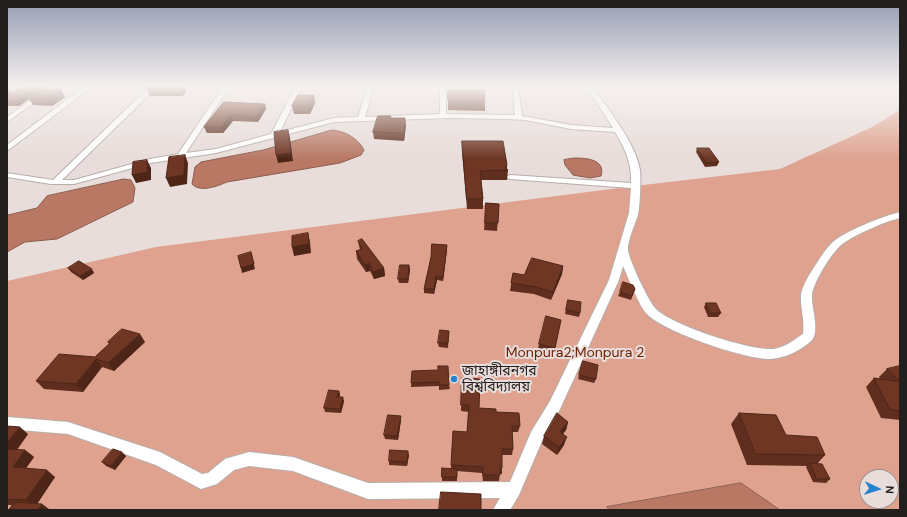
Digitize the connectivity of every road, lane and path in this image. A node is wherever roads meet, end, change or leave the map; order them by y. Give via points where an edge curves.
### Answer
1 (21, 110) edge
2 (57, 110) edge
3 (129, 110) edge
4 (211, 110) edge
5 (287, 110) edge
6 (364, 110) edge
7 (443, 110) edge
8 (518, 110) edge
9 (605, 110) edge
10 (443, 116) junction
11 (519, 117) junction
12 (7, 120) edge
13 (361, 120) junction
14 (618, 130) junction
15 (274, 136) junction
16 (7, 149) edge
17 (180, 157) junction
18 (7, 175) edge
19 (510, 177) dead end
20 (55, 182) junction
21 (635, 186) junction
22 (900, 215) edge
23 (623, 250) junction
24 (7, 422) edge
25 (514, 490) junction
26 (501, 510) edge

1 - 12 street
2 - 16 street
3 - 20 street
4 - 17 street
5 - 15 street
6 - 13 street
7 - 10 street
8 - 11 street
9 - 14 street
10 - 11 street
10 - 13 street
11 - 14 street via 570,127
13 - 15 street via 334,120
14 - 21 street via 631,154 636,171
15 - 17 street
17 - 20 street via 150,161 74,182
18 - 20 street
19 - 21 street
21 - 23 street via 634,213
22 - 23 street via 837,244 808,286 808,336 782,353 767,354 742,349 669,323 651,311
23 - 25 street via 611,287 555,405 536,437
24 - 25 street via 68,428 160,459 201,482 212,479 230,464 249,460 293,464 368,491
25 - 26 street

